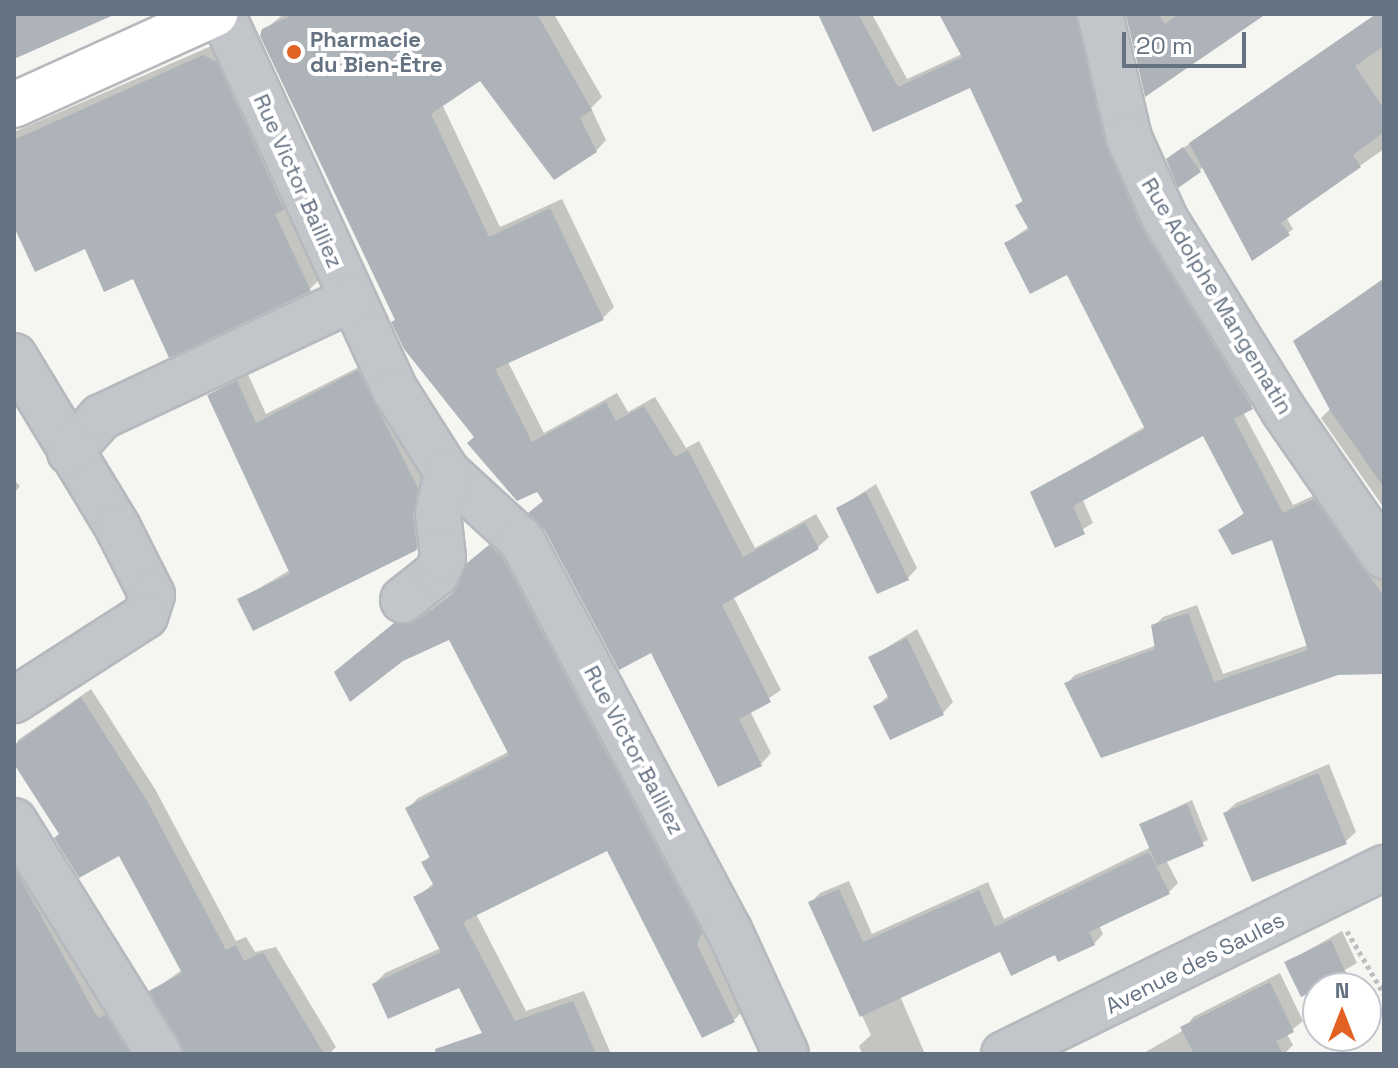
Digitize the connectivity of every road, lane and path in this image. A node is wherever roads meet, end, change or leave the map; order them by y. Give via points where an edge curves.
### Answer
1 (215, 14) edge
2 (222, 14) edge
3 (1100, 14) edge
4 (14, 105) edge
5 (350, 300) junction
6 (14, 356) edge
7 (70, 452) junction
8 (447, 472) junction
9 (1384, 556) edge
10 (403, 600) dead end
11 (14, 700) edge
12 (14, 821) edge
13 (1384, 868) edge
14 (1325, 897) junction
15 (1384, 994) edge
16 (159, 1054) edge
17 (786, 1054) edge
18 (1004, 1054) edge

1 - 4 main road
2 - 5 street, Rue Victor Bailliez
3 - 9 street, Rue Adolphe Mangematin via 1129,138 1165,219 1284,411
5 - 7 street via 101,417
5 - 8 street, Rue Victor Bailliez via 395,390
6 - 7 street
7 - 11 street via 152,595 145,616
8 - 10 street via 438,513 443,558 437,573
8 - 17 street, Rue Victor Bailliez via 522,541 729,930
12 - 16 street
13 - 14 street, Avenue des Saules
14 - 15 path
14 - 18 street, Avenue des Saules

